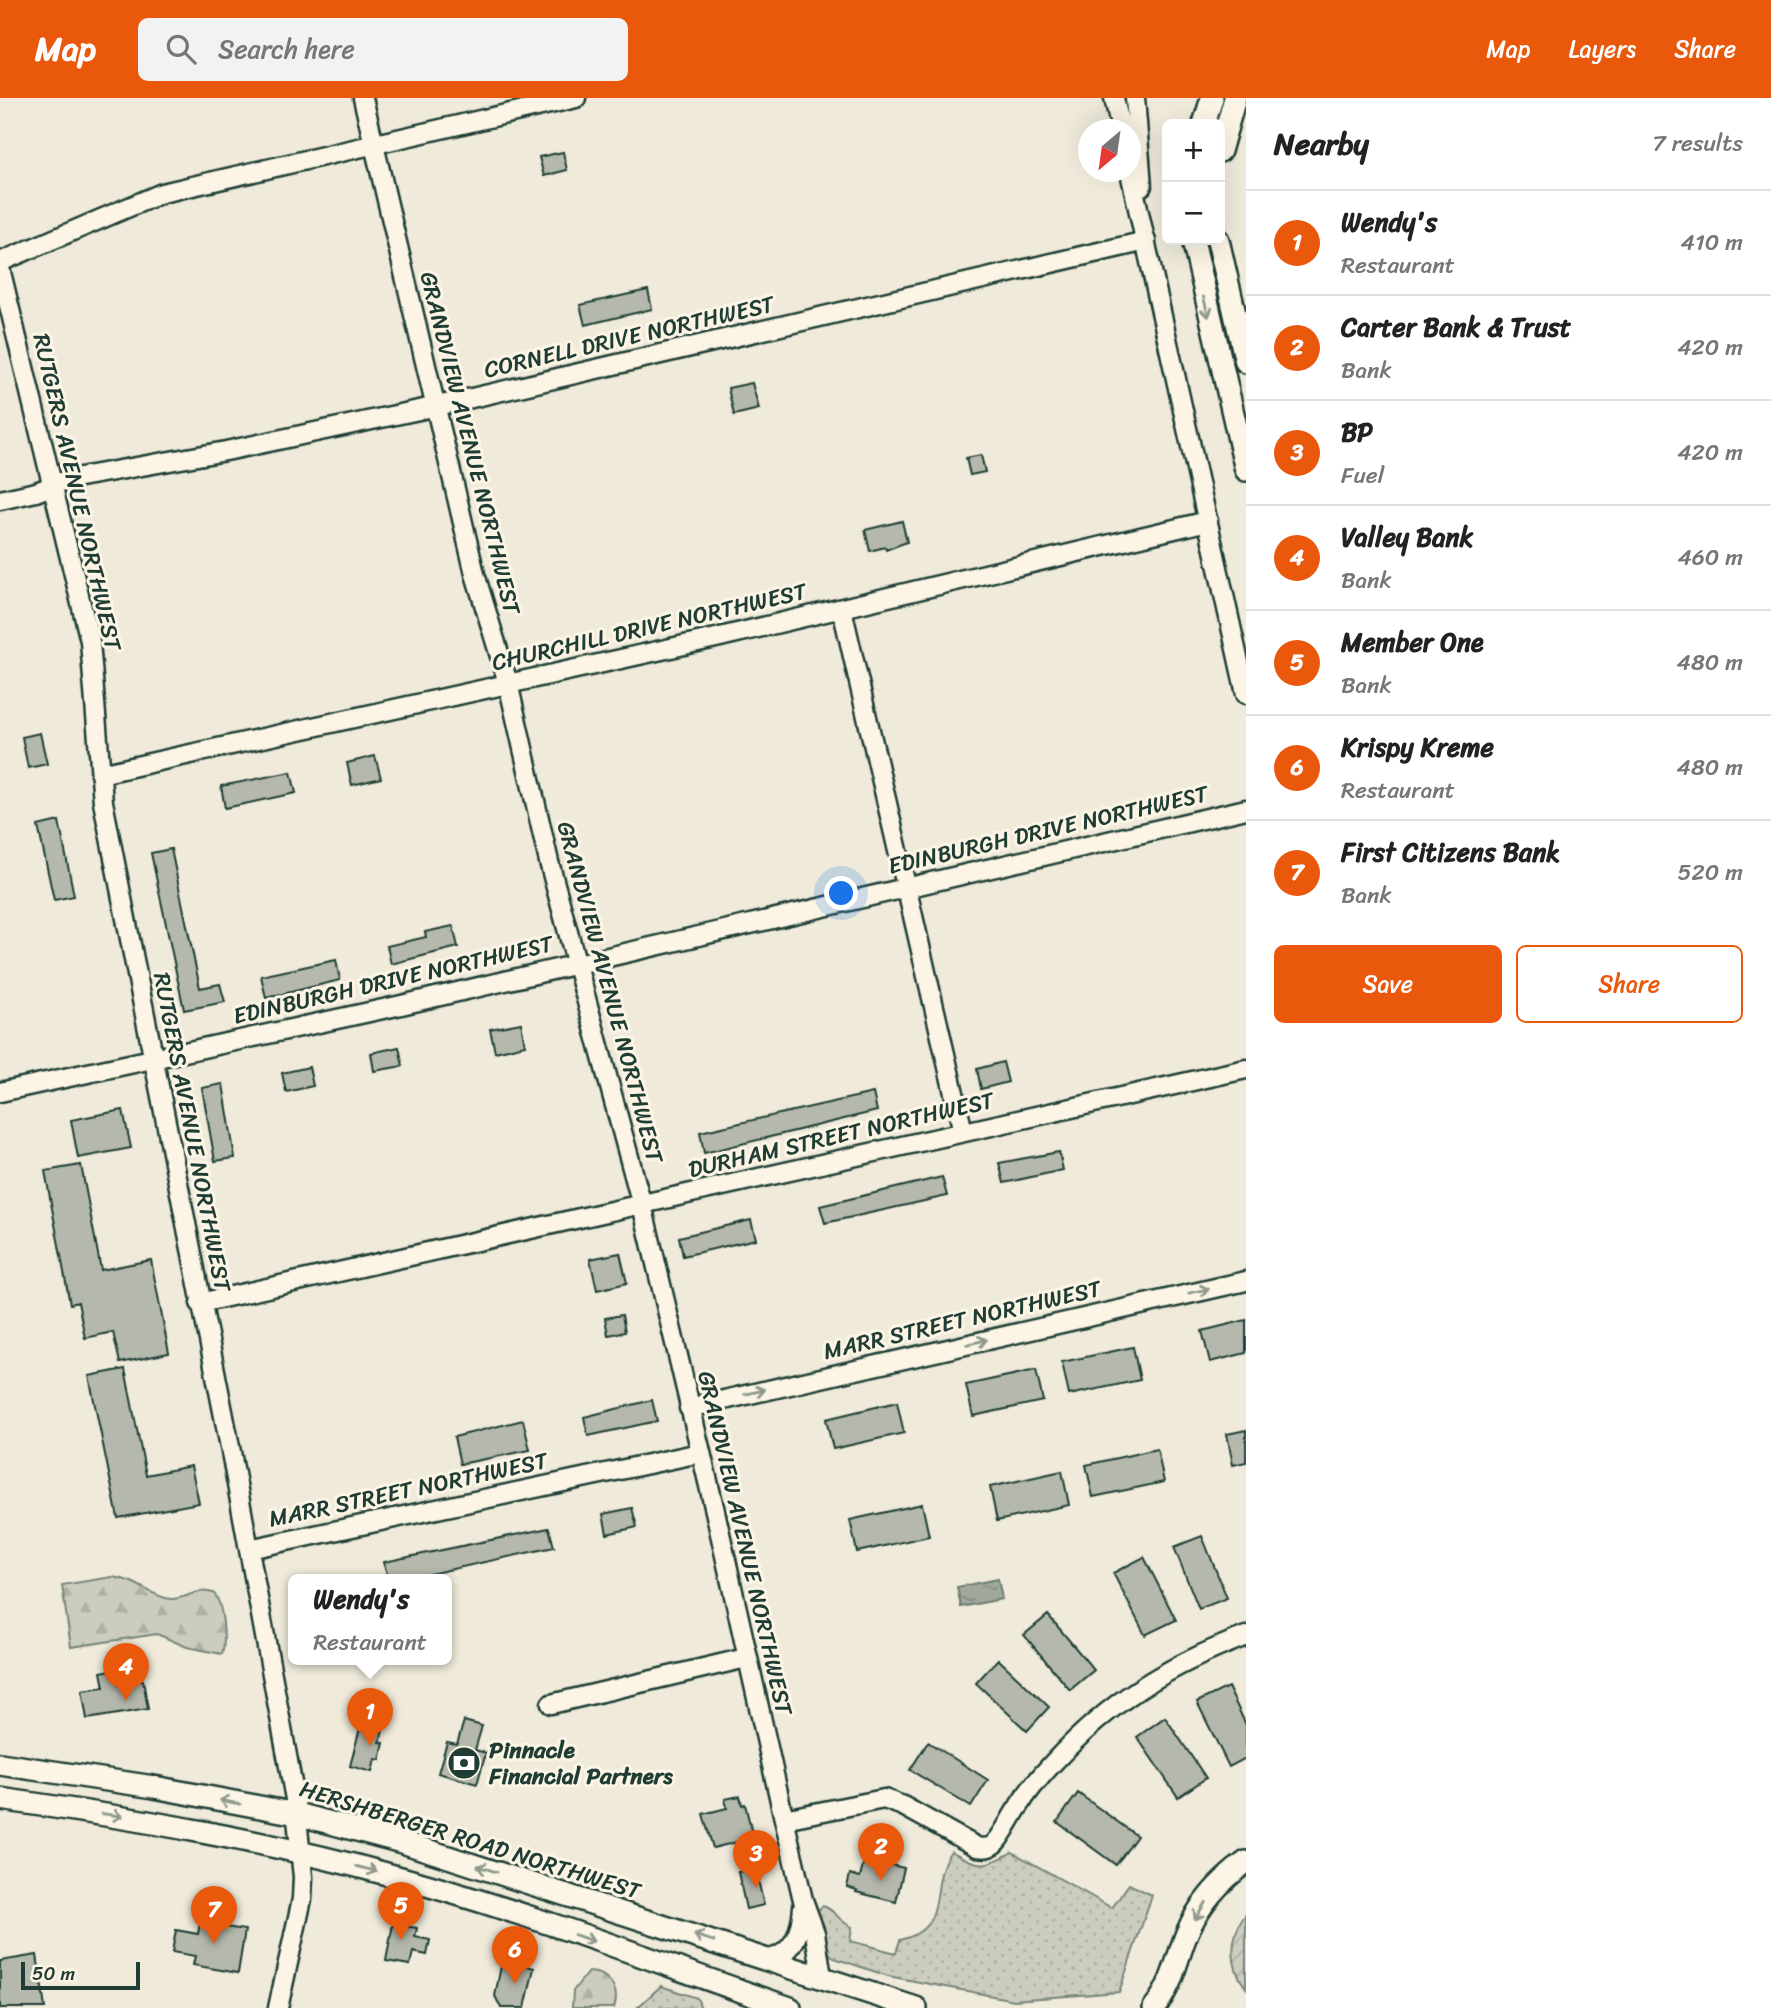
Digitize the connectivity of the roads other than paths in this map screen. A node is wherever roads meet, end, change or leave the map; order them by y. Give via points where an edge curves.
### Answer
1 (363, 98) edge
2 (576, 98) edge
3 (1114, 98) edge
4 (1135, 98) edge
5 (1212, 98) edge
6 (1236, 98) edge
7 (1119, 119) edge
8 (1206, 119) edge
9 (1225, 134) edge
10 (373, 144) junction
11 (1132, 182) edge
12 (1146, 242) junction
13 (1193, 245) edge
14 (1219, 245) edge
15 (0, 262) edge
16 (0, 268) edge
17 (1246, 362) edge
18 (433, 407) junction
19 (1246, 470) edge
20 (54, 485) junction
21 (0, 500) edge
22 (1208, 521) junction
23 (842, 609) junction
24 (508, 683) junction
25 (1246, 694) edge
26 (100, 774) junction
27 (1246, 810) edge
28 (904, 887) junction
29 (575, 963) junction
30 (153, 1059) junction
31 (1246, 1069) edge
32 (0, 1092) edge
33 (963, 1132) junction
34 (642, 1205) junction
35 (1246, 1281) edge
36 (200, 1303) junction
37 (689, 1408) junction
38 (700, 1453) junction
39 (249, 1549) junction
40 (1246, 1636) edge
41 (746, 1658) junction
42 (551, 1704) dead end
43 (0, 1764) edge
44 (0, 1799) edge
45 (297, 1814) junction
46 (783, 1819) junction
47 (300, 1853) junction
48 (1246, 1862) edge
49 (803, 1900) junction
50 (769, 1959) junction
51 (822, 1977) junction
52 (278, 2008) edge
53 (790, 2008) edge
54 (915, 2008) edge
55 (1154, 2008) edge

1 - 10 street, GRANDVIEW AVENUE NORTHWEST
2 - 10 street
3 - 7 street
4 - 12 street
5 - 8 main road
6 - 9 main road
10 - 15 street via 162,193
10 - 18 street, GRANDVIEW AVENUE NORTHWEST
11 - 12 street
12 - 18 street, CORNELL DRIVE NORTHWEST
12 - 22 street
13 -> 19 main road
14 - 17 main road
16 - 20 street, RUTGERS AVENUE NORTHWEST
18 - 20 street, CORNELL DRIVE NORTHWEST
18 - 24 street, GRANDVIEW AVENUE NORTHWEST
20 - 21 street, CORNELL DRIVE NORTHWEST
20 - 26 street, RUTGERS AVENUE NORTHWEST via 90,640
22 - 23 street, CHURCHILL DRIVE NORTHWEST
22 - 25 street
23 - 24 street, CHURCHILL DRIVE NORTHWEST
23 - 28 street
24 - 26 street, CHURCHILL DRIVE NORTHWEST
24 - 29 street, GRANDVIEW AVENUE NORTHWEST
26 - 30 street, RUTGERS AVENUE NORTHWEST
27 - 28 street, EDINBURGH DRIVE NORTHWEST
28 - 29 street, EDINBURGH DRIVE NORTHWEST
28 - 33 street
29 - 30 street, EDINBURGH DRIVE NORTHWEST
29 - 34 street, GRANDVIEW AVENUE NORTHWEST
30 - 32 street, EDINBURGH DRIVE NORTHWEST
30 - 36 street, RUTGERS AVENUE NORTHWEST
31 - 33 street, DURHAM STREET NORTHWEST
33 - 34 street, DURHAM STREET NORTHWEST
34 - 36 street, DURHAM STREET NORTHWEST
34 - 37 street, GRANDVIEW AVENUE NORTHWEST
37 -> 35 street, MARR STREET NORTHWEST
36 - 39 street, RUTGERS AVENUE NORTHWEST
37 - 38 street, GRANDVIEW AVENUE NORTHWEST
38 - 39 street, MARR STREET NORTHWEST
38 - 41 street, GRANDVIEW AVENUE NORTHWEST
39 - 45 street, RUTGERS AVENUE NORTHWEST
40 - 46 street via 1160,1673 1109,1709 1049,1767 987,1848 976,1847 884,1800
41 - 42 street
41 - 46 street, GRANDVIEW AVENUE NORTHWEST
45 -> 43 main road, HERSHBERGER ROAD NORTHWEST
44 -> 47 main road via 138,1819
45 - 47 street, RUTGERS AVENUE NORTHWEST
50 -> 45 main road, HERSHBERGER ROAD NORTHWEST via 415,1846
46 - 49 street, GRANDVIEW AVENUE NORTHWEST
47 - 52 street, RUTGERS AVENUE NORTHWEST via 302,1899
47 -> 53 main road via 435,1888
48 -> 55 main road via 1214,1889 1200,1909 1173,1979
49 - 50 street, GRANDVIEW AVENUE NORTHWEST via 795,1941 781,1955
49 - 51 street, GRANDVIEW AVENUE NORTHWEST via 815,1933
50 - 51 main road, HERSHBERGER ROAD NORTHWEST
51 - 54 main road, HERSHBERGER ROAD NORTHWEST

